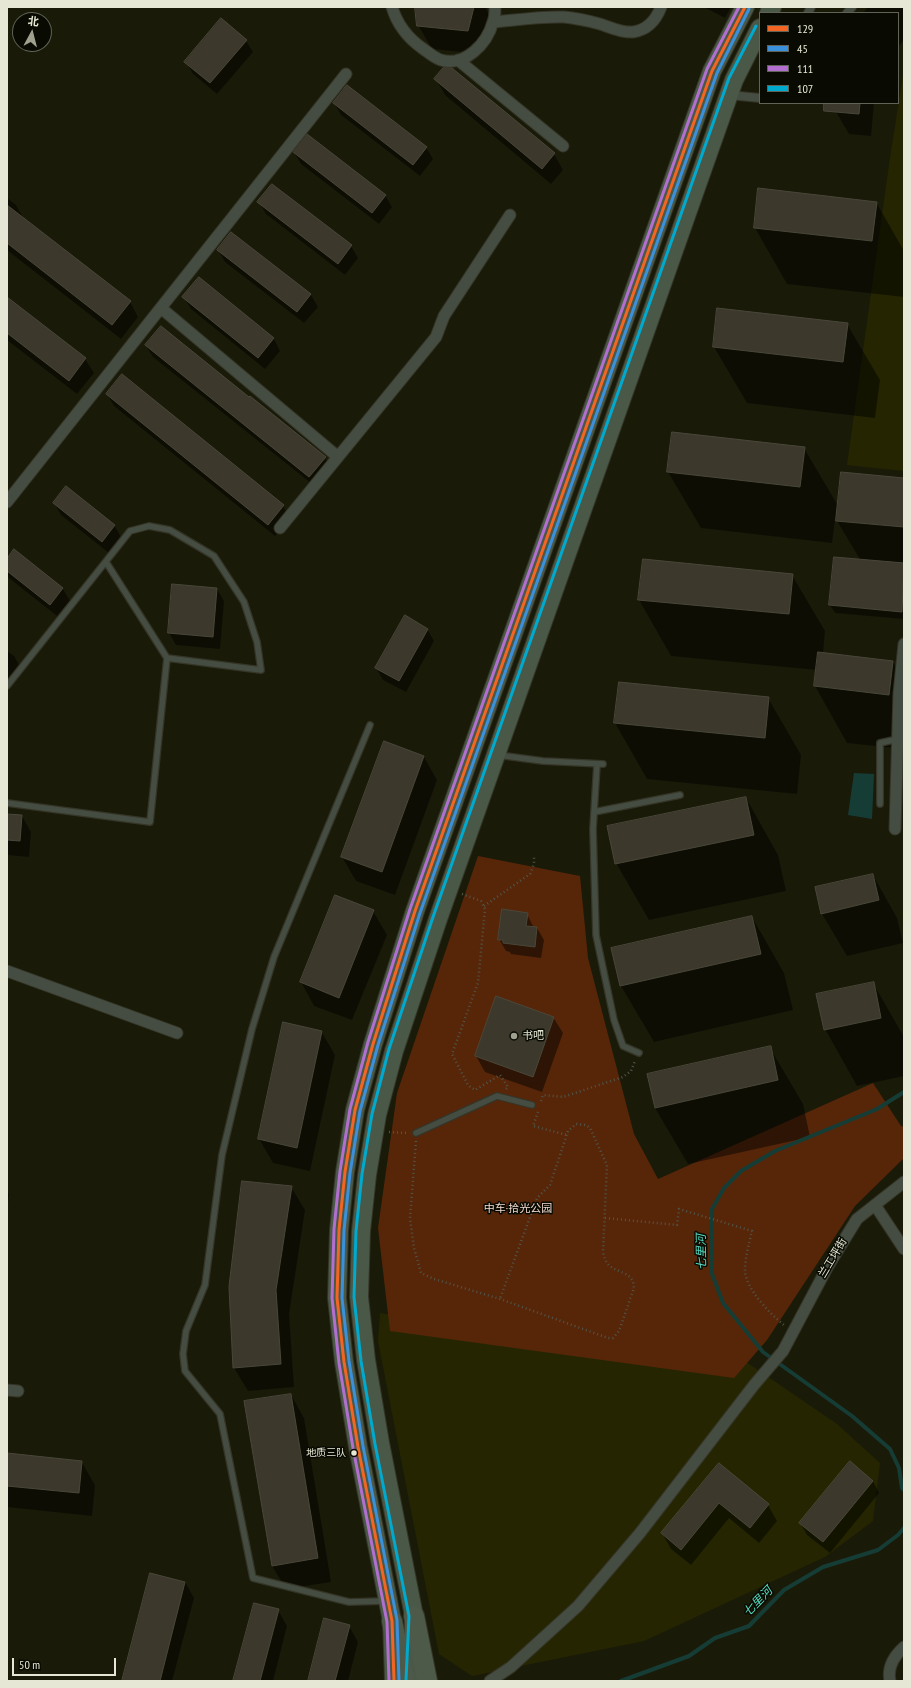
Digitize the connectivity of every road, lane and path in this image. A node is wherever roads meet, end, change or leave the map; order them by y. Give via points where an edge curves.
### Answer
1 (392, 7) edge
2 (495, 7) edge
3 (661, 7) edge
4 (744, 7) edge
5 (494, 22) junction
6 (759, 30) edge
7 (458, 60) junction
8 (346, 74) dead end
9 (729, 95) junction
10 (759, 98) edge
11 (563, 146) dead end
12 (510, 215) dead end
13 (161, 308) junction
14 (338, 457) junction
15 (7, 502) edge
16 (280, 528) dead end
17 (106, 562) junction
18 (904, 644) edge
19 (167, 658) junction
20 (7, 686) edge
21 (370, 725) dead end
22 (898, 739) junction
23 (496, 755) junction
24 (680, 795) dead end
25 (7, 803) edge
26 (880, 804) dead end
27 (594, 812) junction
28 (895, 829) dead end
29 (534, 857) dead end
30 (448, 890) junction
31 (484, 906) junction
32 (7, 971) edge
33 (176, 1033) dead end
34 (639, 1053) joint
35 (497, 1096) junction
36 (532, 1105) dead end
37 (374, 1131) junction
38 (416, 1133) junction
39 (567, 1135) junction
40 (904, 1182) edge
41 (875, 1205) junction
42 (605, 1218) junction
43 (904, 1249) edge
44 (359, 1297) junction
45 (337, 1298) junction
46 (500, 1299) junction
47 (792, 1332) junction
48 (388, 1601) junction
49 (414, 1616) junction
50 (392, 1620) junction
51 (904, 1647) edge
52 (394, 1681) edge
53 (404, 1681) edge
54 (411, 1681) edge
55 (427, 1681) edge
56 (490, 1681) edge
57 (890, 1681) edge

1 - 7 street via 396,20 414,43 439,59
2 - 5 street
3 - 5 street via 650,24 633,32 564,17
4 - 45 highway via 712,71 415,911 373,1044 355,1110 345,1172 339,1230
5 - 7 street via 487,38 475,51 468,57
6 - 9 highway
7 - 11 street
8 - 13 street
9 - 10 street
9 - 23 highway
12 - 14 street via 444,316 436,337
13 - 14 street
13 - 15 street
14 - 16 street
17 - 19 lane
17 - 19 lane via 130,531 149,526 170,530 214,556 244,602 257,642 261,670
17 - 20 lane
18 - 22 street
19 - 25 lane via 150,822
21 - 48 lane via 274,957 252,1029 222,1155 205,1285 186,1331 183,1354 186,1371 220,1414 252,1578 349,1602
22 - 26 lane via 880,743
22 - 28 street
23 - 27 lane via 600,764
23 - 30 highway
24 - 27 lane
27 - 34 lane via 596,935 616,1026 623,1046
29 - 31 path via 530,874
30 - 31 path via 481,901
30 - 37 highway via 394,1051
31 - 35 path via 478,983 452,1054 468,1085 475,1090 500,1075 508,1087
32 - 33 street
34 - 39 path via 631,1071 623,1077 563,1097 543,1095 533,1126
35 - 36 lane
35 - 38 lane
37 - 38 path
37 - 44 highway via 361,1231
38 - 46 path via 410,1218 421,1273
39 - 42 path via 576,1124 590,1128 607,1165
39 - 46 path via 550,1185 537,1198
40 - 41 street, 兰工坪街
41 - 43 street
41 - 47 street, 兰工坪街 via 857,1219
42 - 46 path via 604,1257 612,1269 630,1277 634,1285 616,1337 608,1338
42 - 47 path via 677,1225 679,1209 752,1231 745,1271 747,1278 753,1292
44 - 45 highway
44 - 49 highway via 372,1398
45 - 48 highway via 344,1362 358,1447
47 - 56 street, 兰工坪街 via 783,1351 640,1533 578,1606 511,1667
48 - 50 highway
49 - 50 highway
49 - 54 highway
49 - 55 highway
50 - 52 highway
50 - 53 highway
51 - 57 street via 890,1666

